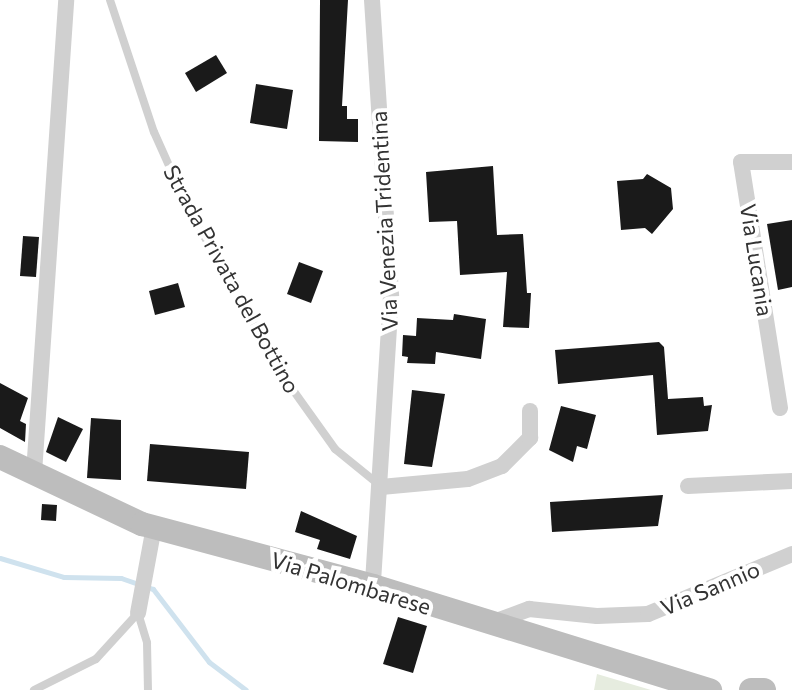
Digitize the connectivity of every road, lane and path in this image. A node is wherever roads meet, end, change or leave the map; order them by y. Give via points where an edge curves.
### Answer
1 (66, 0) edge
2 (110, 0) edge
3 (372, 0) edge
4 (792, 162) edge
5 (780, 408) dead end
6 (530, 411) dead end
7 (0, 457) edge
8 (34, 473) junction
9 (792, 481) edge
10 (688, 486) dead end
11 (381, 487) junction
12 (154, 527) junction
13 (792, 554) edge
14 (373, 586) junction
15 (138, 613) junction
16 (486, 625) junction
17 (34, 690) edge
18 (148, 690) edge
19 (710, 690) edge
20 (751, 690) edge
21 (764, 690) edge

1 - 8 street
2 - 11 lane, Strada Privata del Bottino via 158,143 188,208 288,383 335,449
3 - 11 street, Via Venezia Tridentina via 390,268
4 - 5 street, Via Lucania via 741,162
6 - 11 street via 530,438 502,466 468,479
7 - 8 main road, Via Palombarese
8 - 12 main road, Via Palombarese
9 - 10 street
11 - 14 street, Via Venezia Tridentina
12 - 14 main road, Via Palombarese
12 - 15 street
13 - 16 street, Via Sannio via 648,614 597,616 522,609
14 - 16 main road, Via Palombarese
15 - 17 lane via 96,659
15 - 18 lane via 147,643
16 - 19 main road, Via Palombarese
20 - 21 main road

